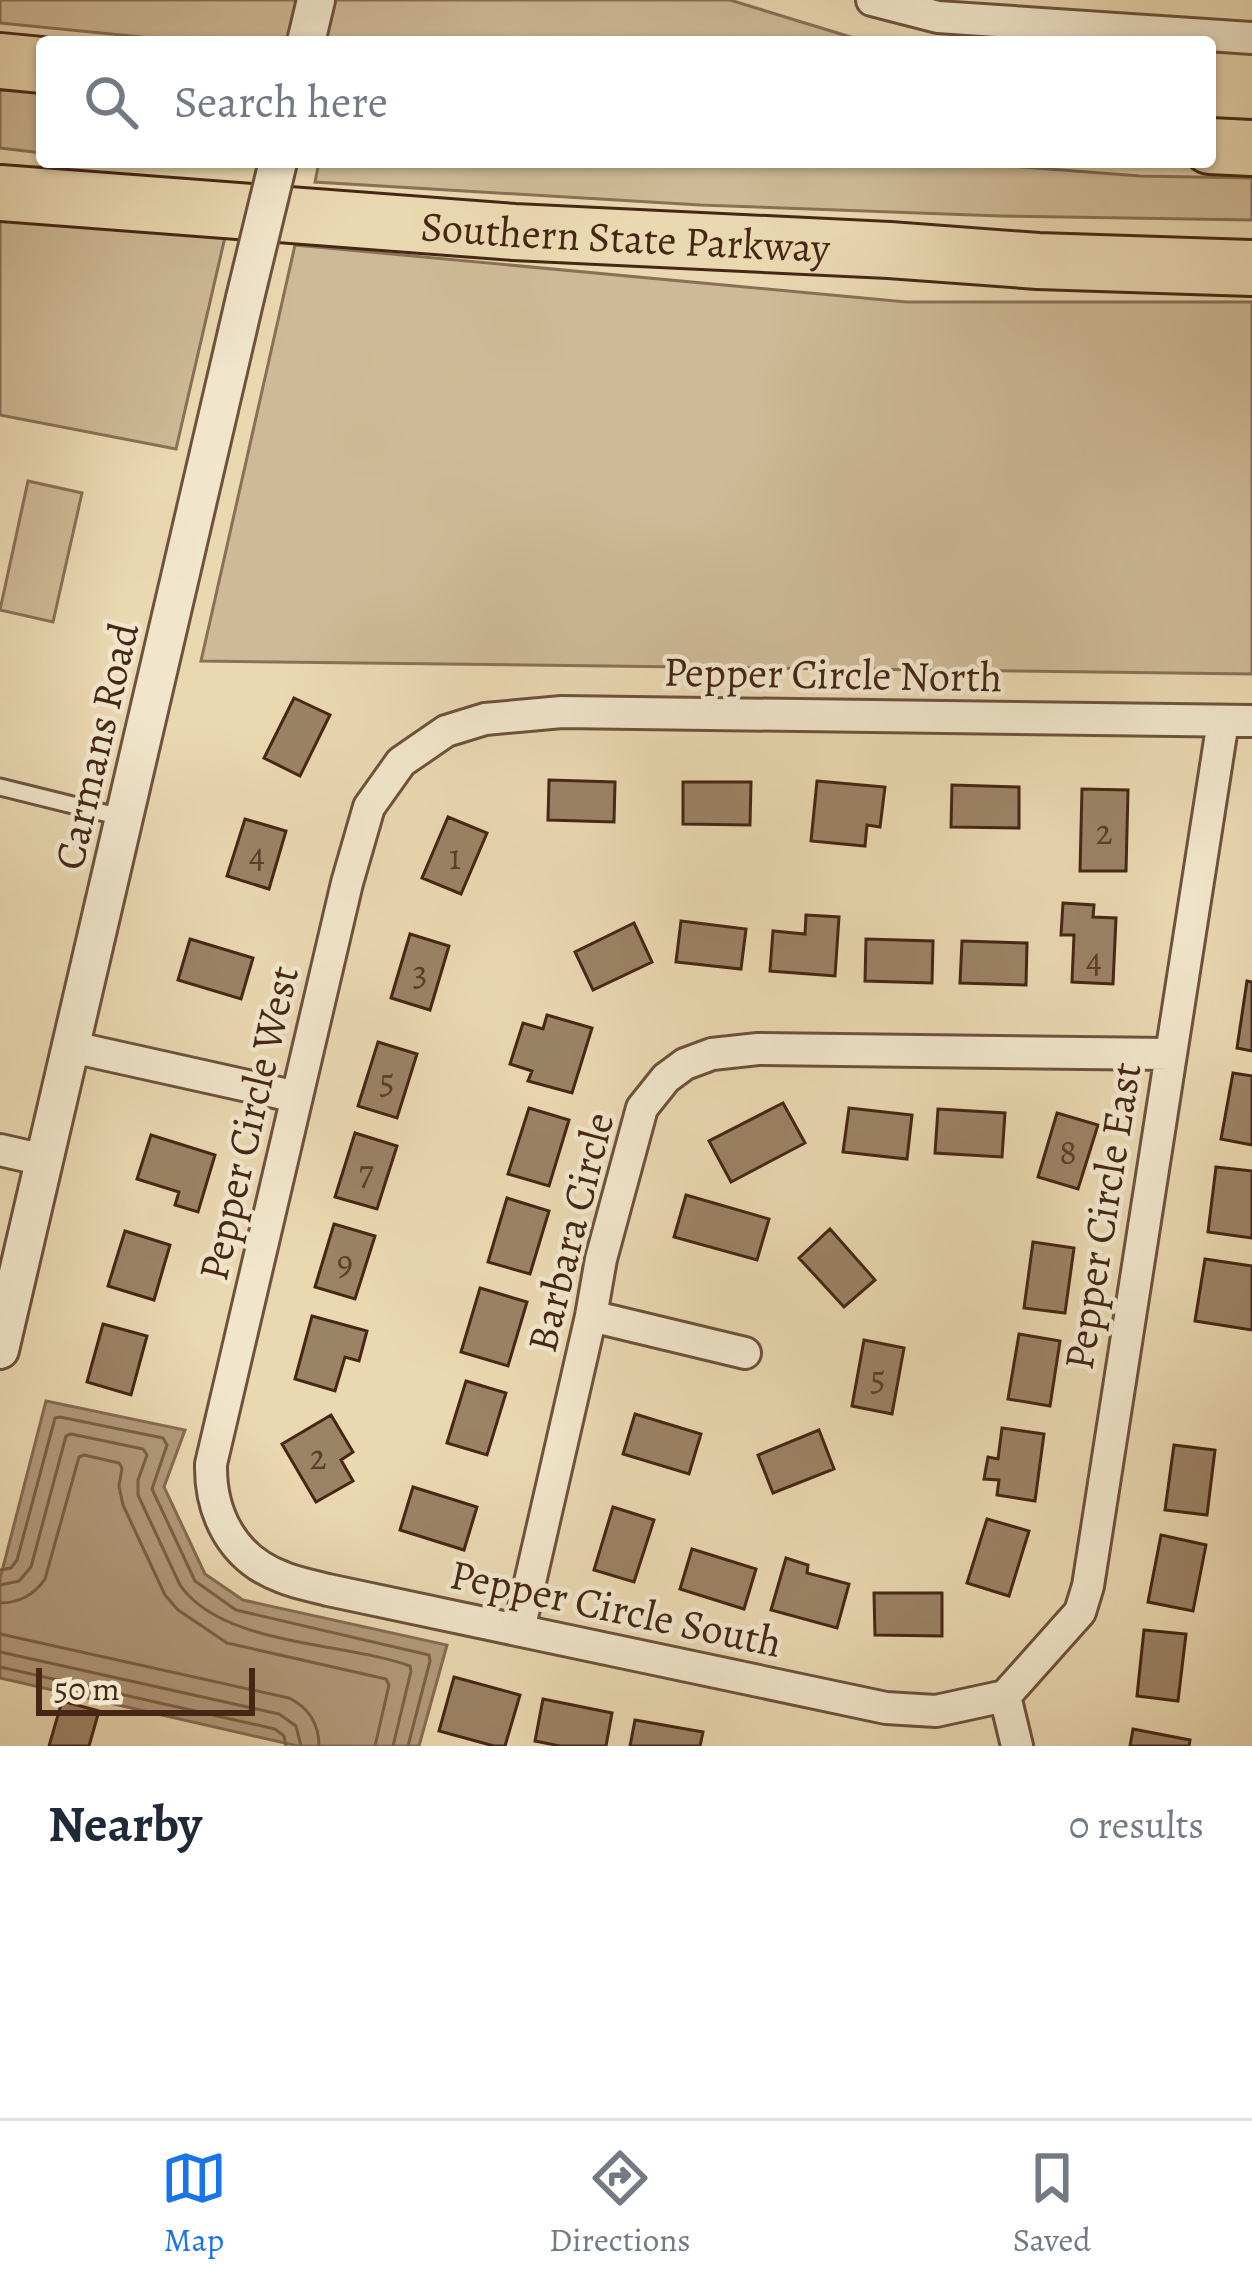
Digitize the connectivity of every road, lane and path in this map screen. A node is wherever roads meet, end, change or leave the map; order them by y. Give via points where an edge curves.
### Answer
1 (316, 0) edge
2 (872, 0) edge
3 (998, 9) edge
4 (307, 36) edge
5 (1252, 38) edge
6 (0, 61) edge
7 (36, 64) edge
8 (1216, 146) edge
9 (1252, 148) edge
10 (277, 168) edge
11 (0, 193) edge
12 (1252, 268) edge
13 (1237, 721) edge
14 (420, 749) joint
15 (0, 787) edge
16 (124, 818) junction
17 (72, 1047) junction
18 (1170, 1054) junction
19 (297, 1096) junction
20 (0, 1150) edge
21 (44, 1160) junction
22 (591, 1316) junction
23 (0, 1350) edge
24 (745, 1353) dead end
25 (228, 1533) joint
26 (519, 1630) junction
27 (1005, 1696) junction
28 (1017, 1746) edge

1 - 4 street
2 - 3 street via 922,14
3 - 5 street
6 - 7 highway
8 - 9 highway
10 - 16 street, Carmans Road, bridge
11 - 12 highway, Southern State Parkway via 514,232
13 - 14 street, Pepper Circle North via 562,712 485,719 446,730
13 - 18 street, Pepper Circle East
14 - 19 street, Pepper Circle West via 369,808
15 - 16 lane
16 - 17 street, Carmans Road
17 - 19 street
17 - 21 street, Carmans Road
18 - 22 street, Barbara Circle via 758,1049 685,1064 641,1108
18 - 27 street, Pepper Circle East via 1088,1586 1079,1612
19 - 25 street, Pepper Circle West via 211,1464
20 - 21 street
21 - 23 street, Carmans Road
22 - 24 street
22 - 26 street, Barbara Circle
25 - 26 street, Pepper Circle South via 252,1562 281,1577
26 - 27 street, Pepper Circle South via 886,1708 936,1711
27 - 28 street

